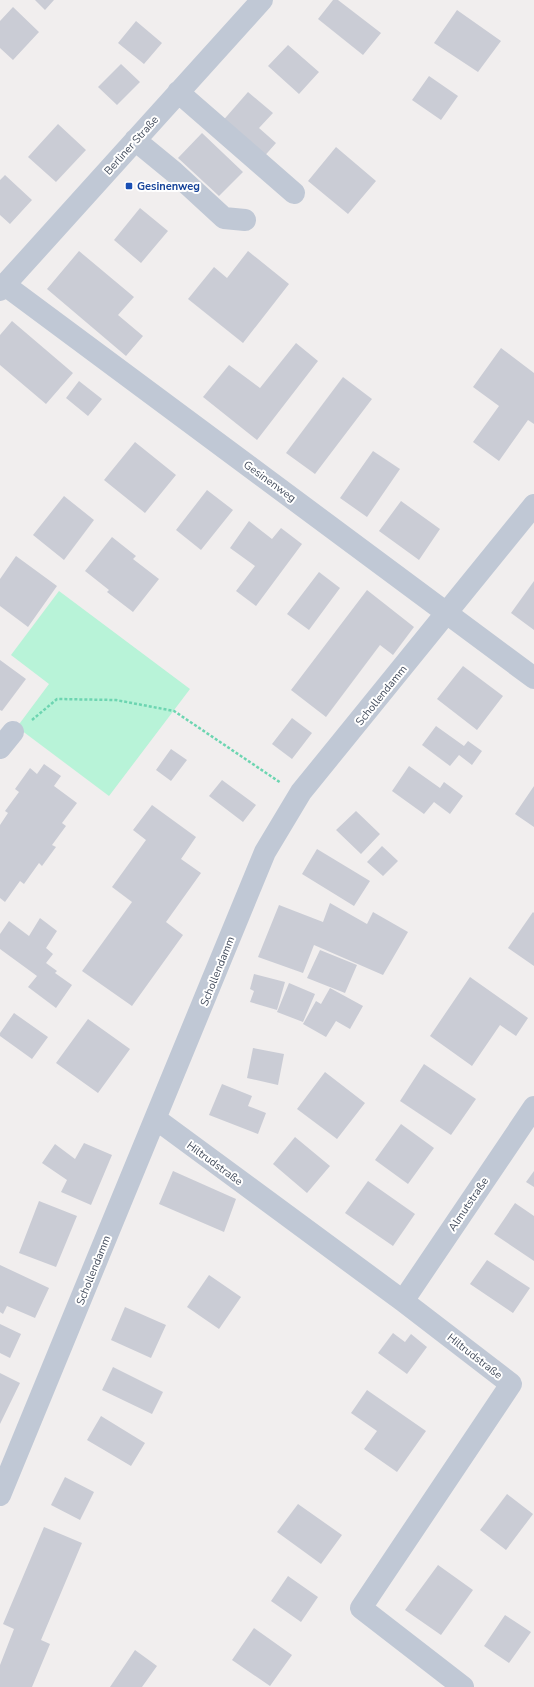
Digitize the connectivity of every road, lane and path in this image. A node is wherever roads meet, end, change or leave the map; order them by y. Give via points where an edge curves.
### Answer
1 (262, 0) edge
2 (178, 92) junction
3 (135, 140) junction
4 (294, 193) dead end
5 (245, 220) dead end
6 (2, 288) edge
7 (534, 505) edge
8 (448, 613) junction
9 (534, 678) edge
10 (6, 740) edge
11 (299, 796) junction
12 (534, 1107) edge
13 (156, 1120) junction
14 (403, 1301) junction
15 (0, 1496) edge
16 (463, 1687) edge

1 - 2 street, Berliner Straße
2 - 3 street, Berliner Straße
2 - 4 street
3 - 5 street via 224,218
3 - 6 street, Berliner Straße
6 - 8 street, Gesinenweg
7 - 8 street, Schollendamm
8 - 9 street, Gesinenweg
8 - 11 street, Schollendamm
10 - 11 path via 57,699 116,700 174,711
11 - 13 street, Schollendamm via 265,852
12 - 14 street, Almutstraße
13 - 14 street, Hiltrudstraße
13 - 15 street, Schollendamm
14 - 16 street, Hiltrudstraße via 511,1384 361,1608

